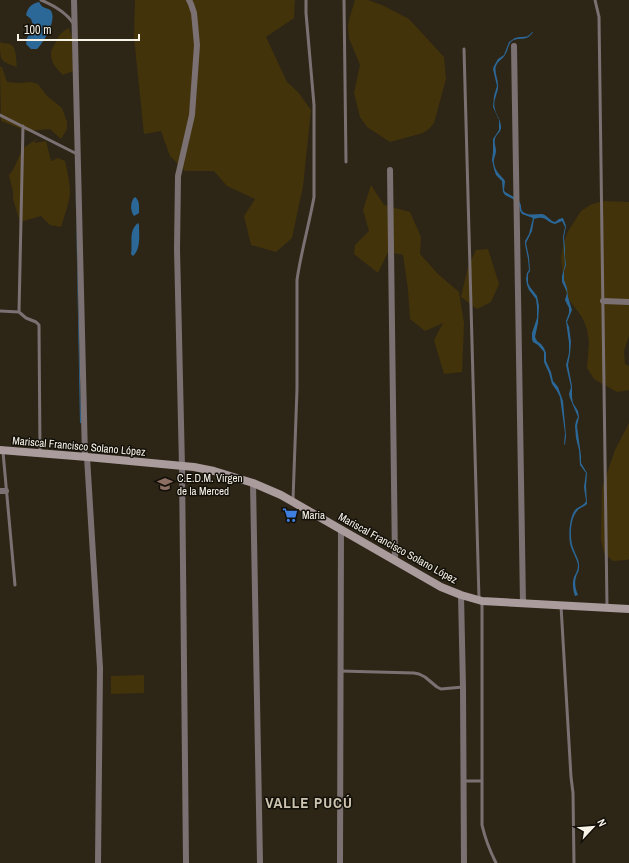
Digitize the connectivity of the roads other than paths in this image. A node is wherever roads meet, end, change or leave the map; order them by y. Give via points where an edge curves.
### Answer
1 (41, 0) edge
2 (74, 0) edge
3 (189, 0) edge
4 (306, 0) edge
5 (344, 0) edge
6 (595, 0) edge
7 (75, 25) junction
8 (514, 46) dead end
9 (464, 49) dead end
10 (0, 114) edge
11 (23, 126) junction
12 (78, 154) junction
13 (346, 162) dead end
14 (390, 170) dead end
15 (603, 301) junction
16 (629, 302) edge
17 (0, 311) edge
18 (19, 312) junction
19 (1, 450) edge
20 (40, 453) junction
21 (86, 457) junction
22 (182, 466) junction
23 (253, 483) junction
24 (3, 491) edge
25 (293, 502) junction
26 (340, 529) junction
27 (395, 560) junction
28 (15, 585) dead end
29 (461, 595) junction
30 (480, 600) junction
31 (523, 604) junction
32 (562, 606) junction
33 (607, 608) junction
34 (629, 609) edge
35 (340, 671) junction
36 (463, 687) junction
37 (463, 781) junction
38 (482, 781) junction
39 (98, 863) edge
40 (186, 863) edge
41 (260, 863) edge
42 (340, 863) edge
43 (464, 863) edge
44 (496, 863) edge
45 (574, 863) edge

1 - 7 lane via 60,10
2 - 7 street
3 - 22 street via 194,12 198,45 192,114 178,176
4 - 25 lane via 314,105 314,197 297,280
5 - 13 lane
6 - 15 lane via 599,17
7 - 12 street
8 - 31 street
9 - 30 lane
10 - 11 lane
11 - 12 lane
11 - 18 lane
12 - 21 street
14 - 27 street
15 - 16 street
15 - 33 lane
17 - 18 lane
18 - 20 lane via 39,325
19 - 20 main road, Mariscal Francisco Solano López
19 - 24 lane
20 - 21 main road, Mariscal Francisco Solano López
21 - 22 main road, Mariscal Francisco Solano López
21 - 39 street via 100,668
22 - 23 main road, Mariscal Francisco Solano López via 214,471
22 - 40 street
23 - 25 main road, Mariscal Francisco Solano López
23 - 41 street
24 - 28 lane
25 - 26 main road, Mariscal Francisco Solano López
26 - 27 main road, Mariscal Francisco Solano López
26 - 35 street
27 - 29 main road, Mariscal Francisco Solano López
29 - 30 main road, Mariscal Francisco Solano López
29 - 36 street
30 - 31 main road, Mariscal Francisco Solano López
30 - 38 lane
31 - 32 main road, Mariscal Francisco Solano López
32 - 33 main road, Mariscal Francisco Solano López
32 - 45 lane via 573,793
33 - 34 main road, Mariscal Francisco Solano López
35 - 36 lane via 414,673 425,677 441,689
35 - 42 street
36 - 37 street
37 - 38 lane
37 - 43 street
38 - 44 lane via 483,832

